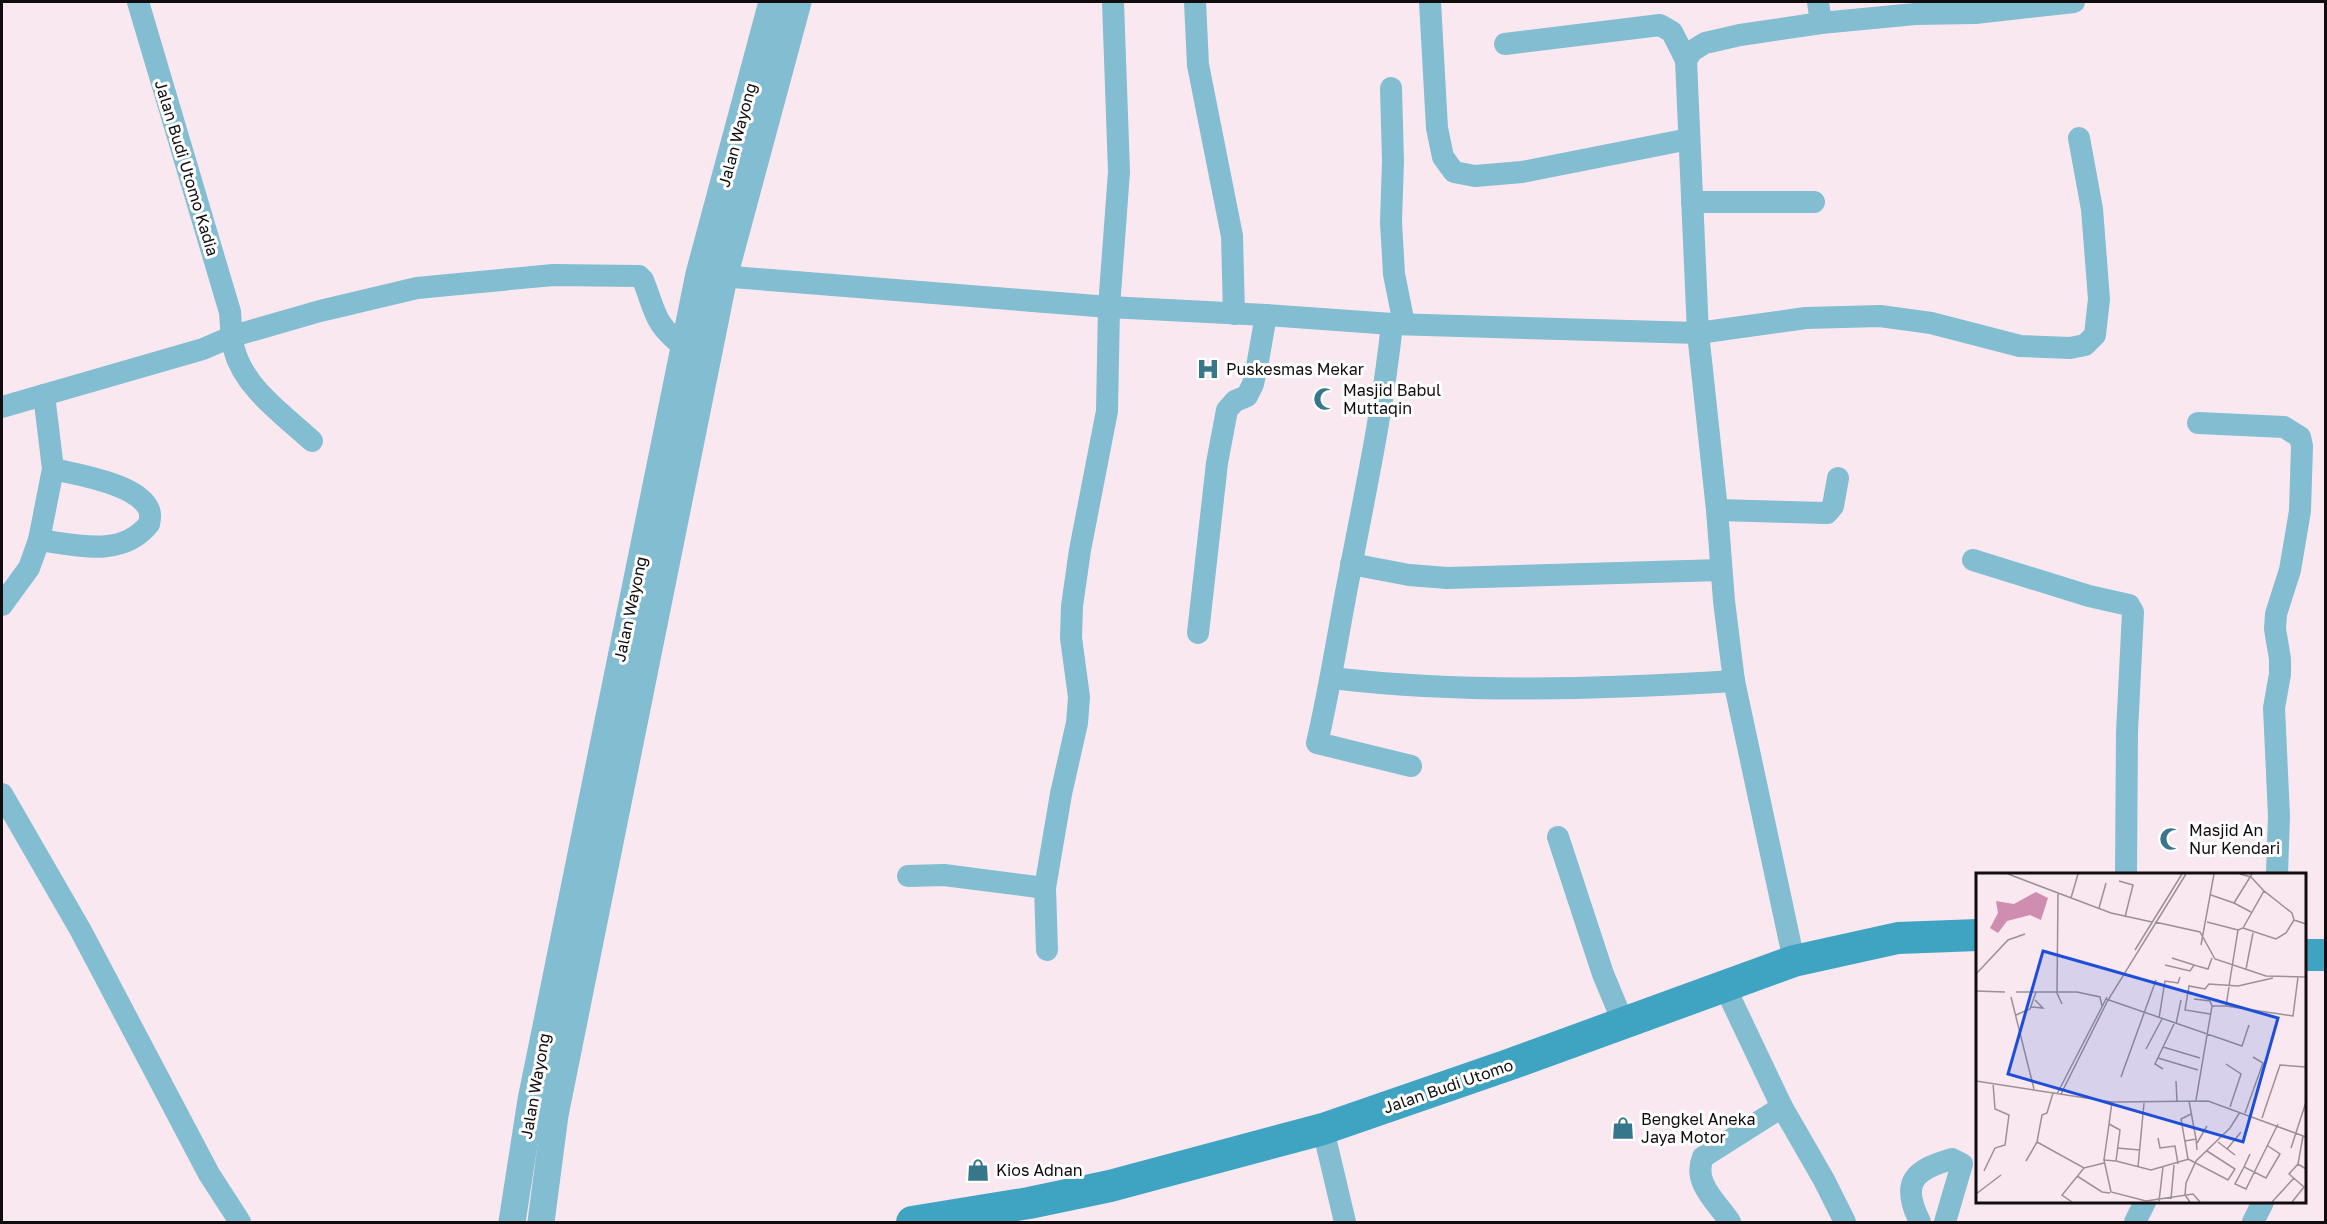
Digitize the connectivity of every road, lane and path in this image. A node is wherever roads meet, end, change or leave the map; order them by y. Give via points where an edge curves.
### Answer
1 (138, 2) edge
2 (772, 2) edge
3 (798, 2) edge
4 (1113, 2) edge
5 (1195, 2) edge
6 (1430, 2) edge
7 (2074, 2) edge
8 (1820, 12) edge
9 (1505, 44) dead end
10 (1686, 60) junction
11 (1391, 88) dead end
12 (2079, 138) dead end
13 (1689, 139) junction
14 (1692, 202) junction
15 (1814, 202) dead end
16 (712, 275) junction
17 (1108, 307) junction
18 (1234, 314) junction
19 (1266, 315) junction
20 (1398, 324) junction
21 (1698, 333) junction
22 (233, 336) junction
23 (684, 347) junction
24 (44, 395) junction
25 (2, 407) edge
26 (2198, 423) dead end
27 (312, 441) dead end
28 (53, 469) junction
29 (1838, 478) dead end
30 (1717, 510) junction
31 (39, 540) junction
32 (1973, 560) dead end
33 (1352, 564) junction
34 (1721, 570) junction
35 (2, 605) edge
36 (1198, 633) dead end
37 (1332, 678) junction
38 (1734, 681) junction
39 (1411, 766) dead end
40 (2, 794) edge
41 (1558, 837) dead end
42 (2126, 873) edge
43 (2277, 873) edge
44 (908, 876) dead end
45 (1045, 888) junction
46 (1976, 935) edge
47 (1047, 950) dead end
48 (2306, 955) edge
49 (2325, 955) edge
50 (1794, 961) junction
51 (1724, 985) junction
52 (1623, 1022) junction
53 (1782, 1107) junction
54 (1323, 1129) junction
55 (2144, 1203) edge
56 (2262, 1203) edge
57 (1031, 1213) edge
58 (240, 1222) edge
59 (512, 1222) edge
60 (541, 1222) edge
61 (912, 1222) edge
62 (1345, 1222) edge
63 (1730, 1222) edge
64 (1845, 1222) edge
65 (1920, 1222) edge
66 (1945, 1222) edge
67 (2135, 1222) edge
68 (2253, 1222) edge

1 - 22 street, Jalan Budi Utomo Kadia via 230,312
2 - 16 street, Jalan Wayong
3 - 16 street, Jalan Wayong
4 - 17 street via 1119,172
5 - 18 street via 1197,65 1232,236
6 - 13 street via 1437,128 1443,157 1454,172 1475,176 1522,172
7 - 8 street via 1975,13
8 - 10 street via 1705,43
9 - 10 street via 1660,25 1672,32
10 - 13 street
11 - 20 street via 1391,222
12 - 21 street via 2092,208 2099,299 2095,335 2085,345 2020,346 1931,323 1880,316 1806,318
13 - 14 street
14 - 15 street
14 - 21 street
16 - 17 street
16 - 23 street, Jalan Wayong
16 - 60 street, Jalan Wayong via 555,1114
17 - 18 street
17 - 45 street via 1107,411 1072,606 1071,638 1079,697 1077,723
18 - 19 street
19 - 20 street
19 - 36 street via 1253,384 1247,396 1227,410 1215,474
20 - 21 street
20 - 33 street
21 - 30 street
22 - 23 street via 417,288 554,275 638,276 659,324
22 - 24 street via 203,349
22 - 27 street, Jalan Budi Utomo Kadia via 238,360 258,390
23 - 59 street, Jalan Wayong via 533,1089
24 - 25 street
24 - 28 street
26 - 43 street via 2284,427 2300,437 2302,446 2300,511 2275,629 2280,659 2274,708
28 - 31 street
28 - 31 street via 119,486 139,497 149,510 149,524 142,534 123,544 99,548
29 - 30 street via 1833,506 1827,513
30 - 34 street
31 - 35 street via 29,568
32 - 42 street via 2129,605 2133,612
33 - 34 street via 1448,578
33 - 37 street
34 - 38 street
37 - 38 street via 1537,688
37 - 39 street via 1317,743
38 - 50 street
40 - 58 street via 81,931 209,1174
41 - 52 street
44 - 45 street via 944,875
45 - 47 street
46 - 50 main road, Jalan Budi Utomo via 1899,938
48 - 49 main road
50 - 51 main road, Jalan Budi Utomo
51 - 52 main road, Jalan Budi Utomo
51 - 53 street
52 - 54 main road, Jalan Budi Utomo
53 - 63 street via 1703,1158 1699,1166 1701,1182
53 - 64 street
54 - 57 main road, Jalan Budi Utomo via 1110,1186
54 - 62 street
55 - 67 street
56 - 68 street
57 - 61 main road, Jalan Budi Utomo
65 - 66 street via 1911,1186 1915,1177 1926,1167 1952,1159 1962,1164

